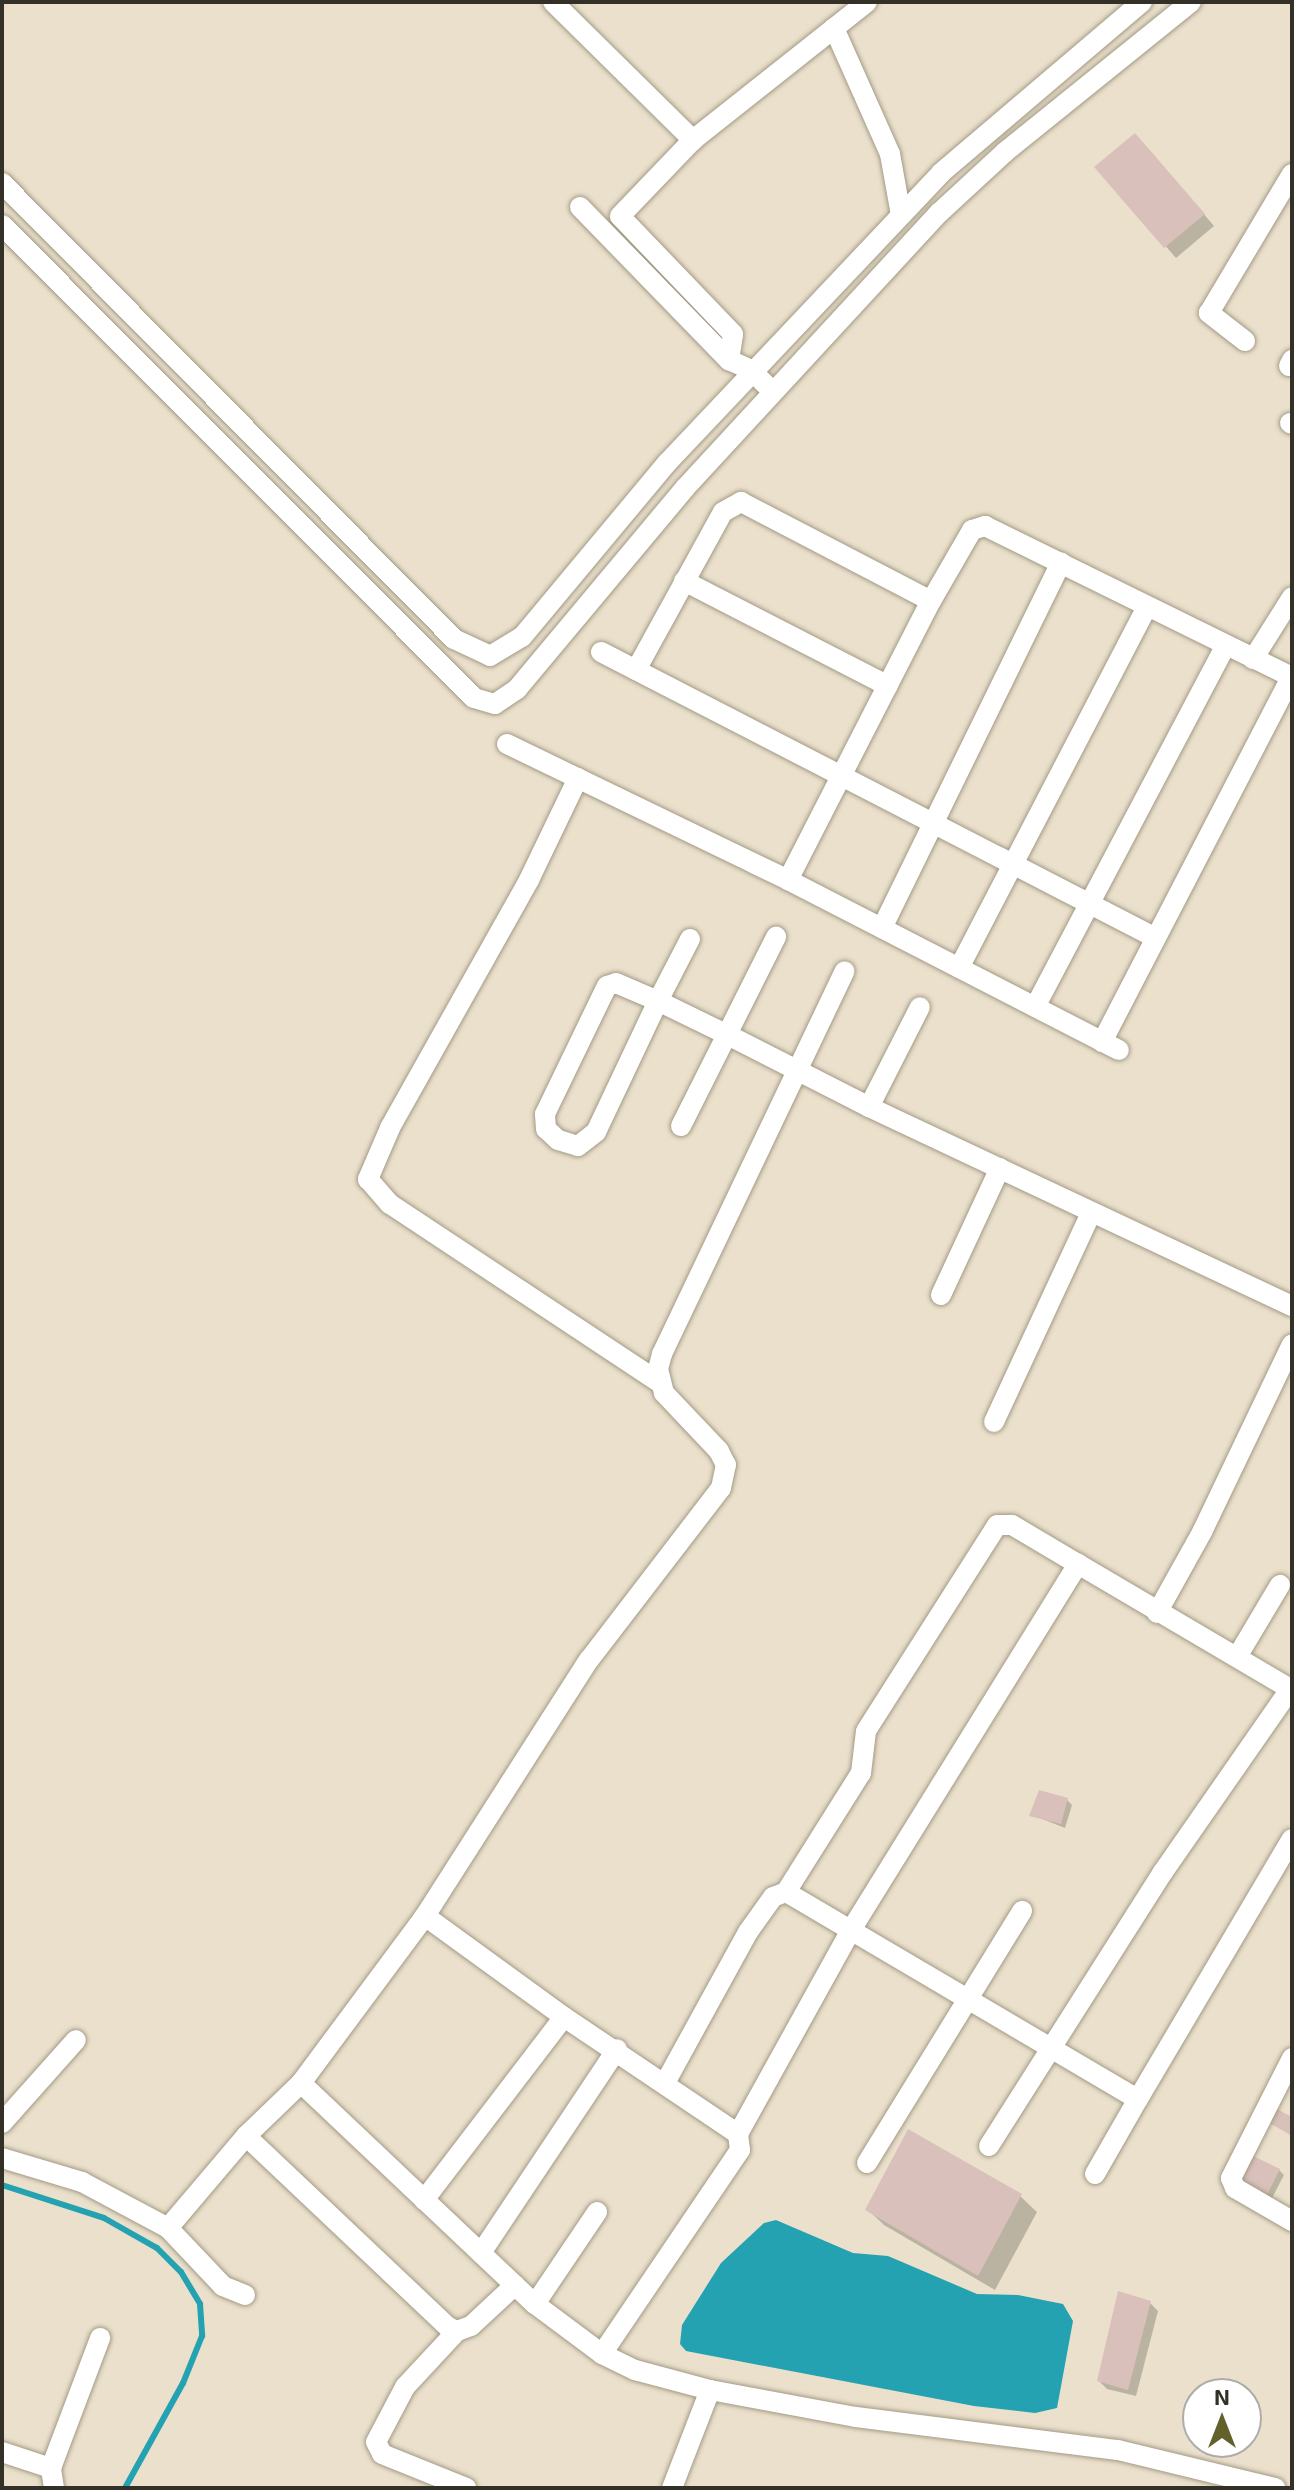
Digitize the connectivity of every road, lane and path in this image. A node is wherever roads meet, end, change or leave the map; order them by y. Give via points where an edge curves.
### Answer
1 (553, 2) edge
2 (867, 2) edge
3 (1142, 2) edge
4 (1191, 2) edge
5 (834, 28) junction
6 (693, 140) junction
7 (941, 173) junction
8 (1292, 174) edge
9 (2, 183) edge
10 (960, 194) junction
11 (580, 207) dead end
12 (901, 215) junction
13 (2, 225) edge
14 (1245, 341) dead end
15 (175, 355) junction
16 (729, 360) junction
17 (751, 370) junction
18 (153, 377) junction
19 (773, 392) junction
20 (1061, 562) junction
21 (684, 581) junction
22 (1292, 597) edge
23 (931, 601) junction
24 (1147, 607) junction
25 (536, 620) junction
26 (562, 634) junction
27 (1224, 648) junction
28 (601, 652) dead end
29 (1253, 659) junction
30 (636, 670) junction
31 (1292, 677) edge
32 (888, 686) junction
33 (507, 744) dead end
34 (842, 776) junction
35 (578, 778) junction
36 (935, 824) junction
37 (1013, 864) junction
38 (788, 880) junction
39 (1090, 904) junction
40 (882, 928) junction
41 (776, 937) dead end
42 (1156, 938) junction
43 (690, 939) dead end
44 (959, 968) junction
45 (845, 971) dead end
46 (658, 1001) junction
47 (920, 1007) dead end
48 (1035, 1007) junction
49 (724, 1033) junction
50 (798, 1073) junction
51 (869, 1107) junction
52 (681, 1126) dead end
53 (1000, 1168) junction
54 (1091, 1213) junction
55 (941, 1295) dead end
56 (1292, 1306) edge
57 (1292, 1344) edge
58 (659, 1382) junction
59 (994, 1422) dead end
60 (1078, 1564) junction
61 (1280, 1585) dead end
62 (1157, 1613) junction
63 (1237, 1657) junction
64 (1291, 1690) edge
65 (1292, 1839) edge
66 (786, 1892) junction
67 (1022, 1911) dead end
68 (425, 1916) junction
69 (851, 1930) junction
70 (968, 2003) junction
71 (564, 2017) junction
72 (76, 2040) dead end
73 (617, 2049) junction
74 (1052, 2053) junction
75 (1292, 2058) edge
76 (301, 2083) junction
77 (665, 2083) junction
78 (1138, 2099) junction
79 (2, 2123) edge
80 (738, 2134) junction
81 (246, 2136) junction
82 (989, 2146) dead end
83 (2, 2158) edge
84 (867, 2163) dead end
85 (1095, 2174) dead end
86 (424, 2200) junction
87 (597, 2212) dead end
88 (1292, 2221) edge
89 (168, 2228) junction
90 (481, 2253) junction
91 (515, 2285) junction
92 (245, 2295) dead end
93 (535, 2304) junction
94 (457, 2331) junction
95 (100, 2338) dead end
96 (602, 2354) junction
97 (710, 2390) junction
98 (2, 2452) edge
99 (53, 2478) edge
100 (466, 2488) edge
101 (672, 2488) edge
102 (1275, 2488) edge

1 - 6 street
2 - 5 street
3 - 7 street
4 - 10 street
5 - 6 street
5 - 12 street via 890,154
6 - 16 street via 620,216 733,334
7 - 10 street
7 - 12 street
8 - 14 street via 1209,313
9 - 15 street
10 - 19 street
11 - 16 street
12 - 17 street
13 - 18 street
15 - 18 street
15 - 25 street via 454,639 490,656 504,651
16 - 17 street
17 - 19 street
17 - 25 street
18 - 26 street via 474,698 495,704 508,697
19 - 26 street
20 - 23 street via 978,527
20 - 24 street
20 - 36 street
21 - 23 street via 723,512 741,502
21 - 30 street
21 - 32 street
22 - 29 street
23 - 32 street
24 - 27 street
24 - 37 street
25 - 26 street
27 - 29 street
27 - 39 street
28 - 30 street
29 - 31 street
30 - 34 street
31 - 42 street
32 - 34 street
33 - 35 street
34 - 36 street
34 - 38 street
35 - 38 street
35 - 58 street via 529,880 390,1128 368,1179 390,1204
36 - 37 street
36 - 40 street
37 - 39 street
37 - 44 street
38 - 40 street
39 - 42 street
39 - 48 street
40 - 44 street
41 - 49 street
42 - 48 street via 1111,1046
43 - 46 street
44 - 48 street
45 - 50 street
46 - 46 street via 616,983 607,986 545,1114 550,1134 578,1146 592,1139
46 - 49 street
47 - 51 street
49 - 50 street
49 - 52 street
50 - 51 street
50 - 58 street via 662,1354
51 - 53 street
53 - 54 street
53 - 55 street
54 - 56 street
54 - 59 street
57 - 62 street
58 - 68 street via 719,1451 726,1465 721,1488 589,1660
60 - 62 street
60 - 66 street via 1012,1525 997,1525 866,1731 861,1773
60 - 69 street
61 - 63 street
62 - 63 street
63 - 64 street
64 - 74 street via 1163,1872
65 - 78 street
66 - 69 street
66 - 77 street via 773,1897 748,1932
67 - 70 street
68 - 71 street
68 - 76 street
69 - 70 street
69 - 80 street
70 - 74 street
70 - 84 street
71 - 73 street
71 - 86 street
72 - 79 street
73 - 77 street
73 - 90 street
74 - 78 street
74 - 82 street
75 - 88 street via 1231,2178 1235,2188
76 - 81 street
76 - 86 street
77 - 80 street
78 - 85 street
80 - 96 street via 740,2150
81 - 89 street
81 - 94 street
83 - 89 street via 82,2182
86 - 90 street
87 - 93 street
89 - 92 street via 223,2286
90 - 91 street
91 - 93 street
91 - 94 street via 471,2326
93 - 96 street
94 - 100 street via 405,2387 376,2442 382,2454
95 - 99 street
96 - 97 street via 635,2370
97 - 101 street
97 - 102 street via 856,2417 1118,2450
98 - 99 street

